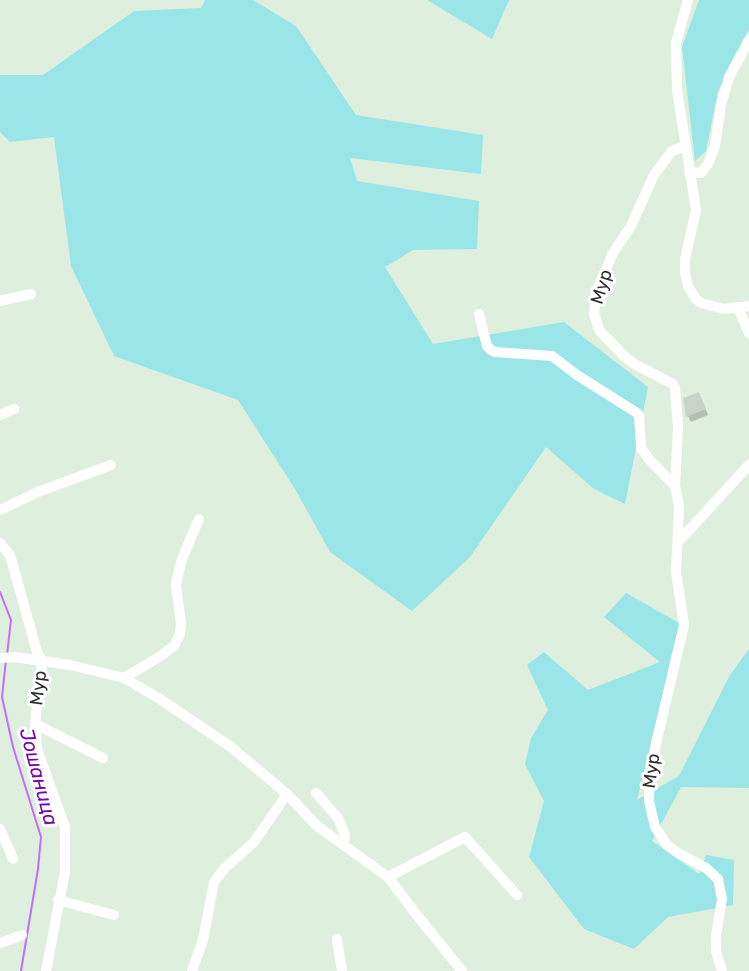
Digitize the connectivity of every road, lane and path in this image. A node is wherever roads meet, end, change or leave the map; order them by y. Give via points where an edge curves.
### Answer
1 (688, 0) edge
2 (749, 40) edge
3 (685, 146) junction
4 (689, 172) junction
5 (31, 294) dead end
6 (0, 302) edge
7 (744, 307) edge
8 (479, 314) dead end
9 (749, 333) edge
10 (14, 409) dead end
11 (0, 415) edge
12 (111, 465) dead end
13 (749, 465) edge
14 (675, 486) junction
15 (0, 510) edge
16 (199, 519) dead end
17 (679, 541) junction
18 (0, 543) edge
19 (0, 658) edge
20 (42, 661) junction
21 (124, 678) junction
22 (35, 724) junction
23 (103, 758) dead end
24 (316, 793) dead end
25 (287, 794) junction
26 (0, 829) edge
27 (344, 845) junction
28 (13, 859) dead end
29 (388, 877) junction
30 (517, 895) dead end
31 (58, 900) junction
32 (114, 915) dead end
33 (22, 935) dead end
34 (336, 939) dead end
35 (0, 943) edge
36 (46, 971) edge
37 (192, 971) edge
38 (342, 971) edge
39 (462, 971) edge
40 (722, 971) edge

1 - 3 street via 676,43 677,90
2 - 4 street via 729,77 708,164 701,173
3 - 4 street
3 - 14 street, Мур via 672,151 654,175 631,226 613,253 597,290 594,313 599,330 624,356 675,388
4 - 7 street via 696,210 685,260 688,286 700,303 724,309
5 - 6 street
7 - 9 street
8 - 14 street via 491,350 552,356 637,413 641,448
10 - 11 street
12 - 15 street
13 - 17 street
14 - 17 street, Мур
16 - 21 street via 176,584 180,634 174,646
17 - 40 street, Мур via 676,572 684,625 650,769 649,801 655,827 667,845 718,879 722,899 716,951
18 - 20 street via 10,555
19 - 20 street
20 - 21 street, Мур
20 - 22 street, Мур
21 - 25 street, Мур via 231,747
22 - 23 street
22 - 31 street, Мур via 37,749 65,827 65,872
24 - 27 street via 338,818 345,835
25 - 27 street, Мур via 317,826
25 - 37 street via 254,842 214,882 203,940
26 - 28 street
27 - 29 street, Мур
29 - 30 street via 465,837
29 - 39 street, Мур
31 - 32 street
31 - 36 street, Мур
33 - 35 street
34 - 38 street

